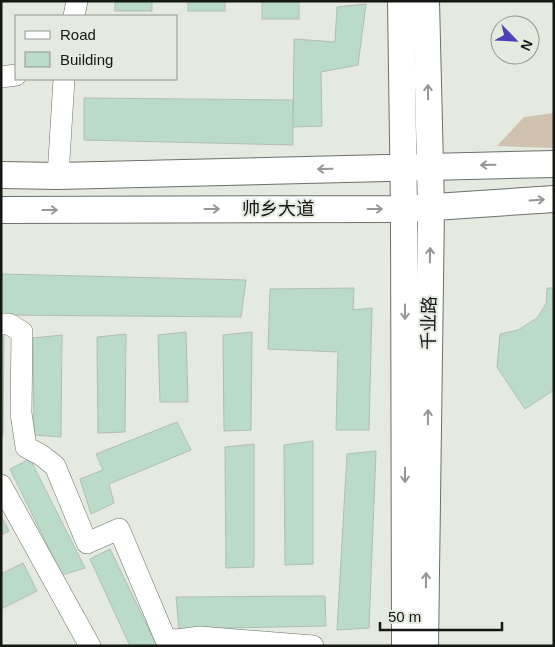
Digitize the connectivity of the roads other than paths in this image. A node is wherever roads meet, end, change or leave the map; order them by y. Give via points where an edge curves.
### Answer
1 (77, 1) edge
2 (401, 1) edge
3 (426, 1) edge
4 (74, 15) edge
5 (15, 75) edge
6 (1, 77) edge
7 (64, 80) edge
8 (554, 164) edge
9 (430, 166) junction
10 (402, 167) junction
11 (1, 175) edge
12 (58, 176) junction
13 (554, 199) edge
14 (431, 208) junction
15 (404, 209) junction
16 (1, 210) edge
17 (1, 324) edge
18 (1, 485) edge
19 (90, 646) edge
20 (313, 646) edge
21 (405, 646) edge
22 (425, 646) edge

1 - 4 lane
2 - 10 main road, 千业路
9 -> 3 main road, 千业路
5 - 6 lane
7 - 12 lane
8 -> 9 main road
9 - 10 main road
9 - 14 main road, 千业路
10 -> 12 main road
10 - 15 main road, 千业路
11 - 12 main road
14 -> 13 main road, 帅乡大道
14 - 15 main road, 帅乡大道
22 -> 14 main road, 千业路
16 -> 15 main road, 帅乡大道
15 -> 21 main road, 千业路
17 - 20 lane via 9,324 22,332 21,413 26,447 55,466 87,543 119,529 164,638 177,640 200,636
18 - 19 lane

